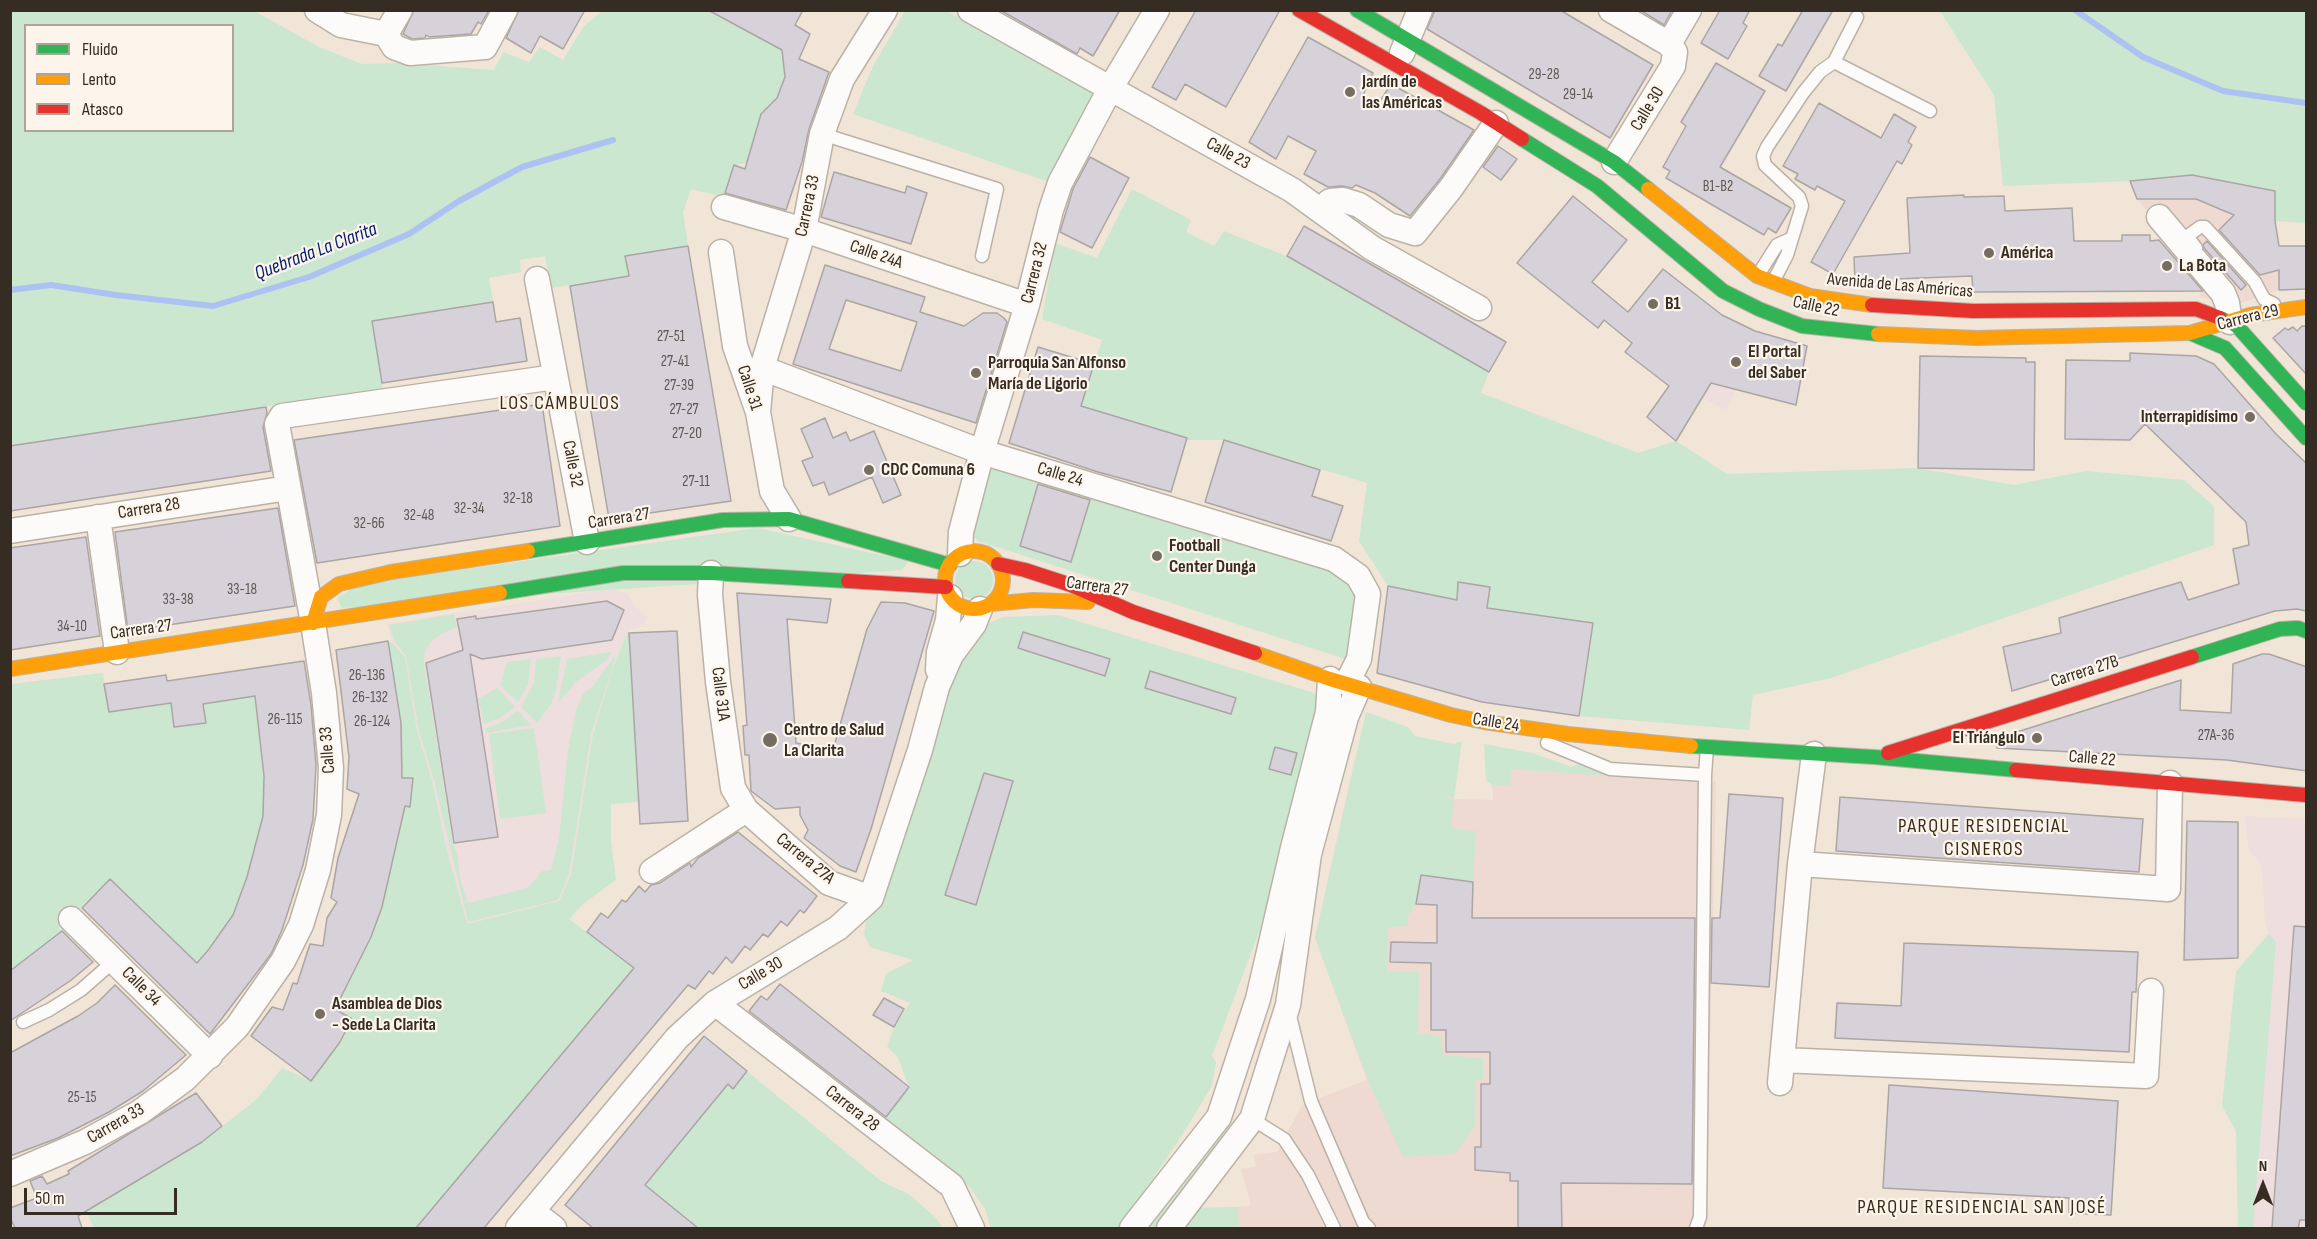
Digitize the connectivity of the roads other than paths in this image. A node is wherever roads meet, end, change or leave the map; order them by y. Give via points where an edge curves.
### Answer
1 (317, 10) edge
2 (400, 10) edge
3 (506, 10) edge
4 (885, 10) edge
5 (970, 10) edge
6 (1157, 10) edge
7 (1299, 10) edge
8 (1357, 10) edge
9 (1420, 10) edge
10 (1611, 10) edge
11 (1689, 10) edge
12 (1857, 17) dead end
13 (386, 34) junction
14 (1409, 41) junction
15 (1672, 48) junction
16 (1834, 62) junction
17 (1395, 65) junction
18 (1110, 89) junction
19 (1495, 90) junction
20 (1930, 111) dead end
21 (1488, 118) junction
22 (822, 134) junction
23 (1614, 162) junction
24 (724, 207) dead end
25 (1320, 210) junction
26 (2159, 217) dead end
27 (804, 230) junction
28 (1790, 239) junction
29 (721, 252) dead end
30 (982, 256) dead end
31 (1757, 276) junction
32 (537, 279) dead end
33 (2211, 280) junction
34 (1773, 283) junction
35 (1810, 296) junction
36 (1027, 305) junction
37 (2307, 307) edge
38 (1479, 308) dead end
39 (2283, 309) junction
40 (2230, 322) junction
41 (1802, 326) junction
42 (2190, 333) junction
43 (762, 368) junction
44 (555, 377) junction
45 (2307, 403) edge
46 (758, 412) junction
47 (2307, 438) edge
48 (982, 452) junction
49 (288, 488) junction
50 (98, 517) junction
51 (789, 519) junction
52 (10, 531) edge
53 (587, 542) junction
54 (955, 560) junction
55 (998, 564) junction
56 (711, 573) junction
57 (948, 592) junction
58 (986, 607) junction
59 (1133, 612) junction
60 (313, 623) junction
61 (2307, 631) edge
62 (117, 652) junction
63 (10, 669) edge
64 (1346, 683) junction
65 (937, 687) junction
66 (1520, 728) junction
67 (1707, 746) junction
68 (1814, 754) junction
69 (1874, 757) junction
70 (1705, 775) junction
71 (2170, 783) junction
72 (2307, 795) edge
73 (746, 810) junction
74 (1800, 864) junction
75 (652, 871) dead end
76 (871, 898) junction
77 (71, 919) dead end
78 (114, 961) junction
79 (2151, 992) dead end
80 (715, 1003) junction
81 (1288, 1005) junction
82 (23, 1022) dead end
83 (210, 1056) junction
84 (1252, 1119) junction
85 (10, 1174) edge
86 (525, 1220) edge
87 (554, 1228) edge
88 (972, 1228) edge
89 (1132, 1228) edge
90 (1169, 1228) edge
91 (1334, 1228) edge
92 (1369, 1228) edge
93 (1696, 1228) edge

1 - 13 street via 340,25
2 - 13 street
3 - 13 street via 485,47 410,52 394,47
4 - 22 street, Carrera 33 via 842,79
5 - 18 street, Calle 23
6 - 18 street, Carrera 32
7 - 17 street
8 - 14 street, Avenida de Las Américas
9 - 14 street
10 - 15 street
11 - 15 street, Calle 30
12 - 16 lane
14 - 17 street
14 - 19 street, Avenida de Las Américas
15 - 23 street, Calle 30 via 1673,66
16 - 20 lane
16 - 28 lane via 1803,93 1763,156 1765,165 1799,197 1802,206
17 - 21 street
18 - 25 street, Calle 23 via 1292,190
18 - 36 street, Carrera 32 via 1060,183
19 - 21 street
19 - 23 street, Avenida de Las Américas
21 - 25 street via 1451,188 1415,233 1389,225 1359,205 1343,200 1330,201
21 - 41 street, Calle 22 via 1597,186 1723,291
22 - 27 street, Carrera 33
22 - 30 lane via 997,189
23 - 31 street, Avenida de Las Américas
24 - 27 street, Calle 24A
25 - 38 street, Calle 23 via 1372,248
26 - 33 street
27 - 36 street, Calle 24A
27 - 43 street, Carrera 33
28 - 31 lane via 1777,245
28 - 34 lane
29 - 46 street, Calle 31 via 735,346
31 - 34 street, Avenida de Las Américas
32 - 44 street, Calle 32
33 - 39 lane via 2218,275 2190,240 2189,235 2200,227 2205,227 2255,282 2264,299
33 - 40 street via 2223,293
34 - 35 street, Avenida de Las Américas
35 - 40 street, Avenida de Las Américas via 1859,304 1973,311 2178,308 2211,313
35 - 41 street
36 - 48 street, Carrera 32
37 - 39 street, Carrera 29
39 - 40 street, Carrera 29
40 - 42 street, Carrera 29
40 - 45 street, Avenida de Las Américas via 2253,341
41 - 42 street, Calle 22 via 1977,338
42 - 47 street via 2225,348
43 - 46 street, Carrera 33
43 - 48 street, Calle 24
44 - 49 street, Calle 33 via 282,416 278,424
44 - 53 street, Calle 32
46 - 51 street, Calle 31 via 772,491
48 - 54 street, Carrera 32
48 - 64 street, Calle 24 via 1334,559 1358,576 1368,594 1359,659
49 - 50 street, Carrera 28
49 - 60 street, Calle 33
50 - 52 street, Carrera 28
50 - 62 street
51 - 53 street, Carrera 27 via 723,520
51 - 54 street, Carrera 27
53 - 60 street, Carrera 27 via 391,572 339,584 321,597
54 - 55 street via 980,552
54 - 57 street via 946,575
55 - 58 street via 1003,586 999,596
55 - 59 street, Carrera 27 via 1071,585
56 - 57 street, Carrera 27
56 - 60 street, Carrera 27 via 623,573
56 - 73 street, Calle 31A via 718,682 733,788
57 - 58 street via 958,605 969,609
57 - 65 street, Calle 30 via 948,620 939,652
58 - 59 street, Carrera 27 via 1033,600 1076,600
58 - 65 street, Calle 30 via 951,655
59 - 64 street, Calle 24
60 - 62 street, Carrera 27
60 - 83 street, Calle 33 via 331,768 329,815 318,870 301,925 283,961 237,1027
61 - 69 street, Carrera 27B via 2280,629
62 - 63 street, Carrera 27
64 - 66 street, Calle 24 via 1451,716
64 - 81 street via 1346,717 1309,854
64 - 89 street via 1328,712 1258,999 1219,1117
65 - 76 street, Calle 30
66 - 67 street, Calle 24
66 - 70 lane via 1554,747 1610,769
67 - 68 street, Calle 24
67 - 70 lane
68 - 69 street, Calle 24
68 - 74 street
69 - 71 street, Calle 22
70 - 93 lane via 1700,1217
71 - 72 street, Calle 22
71 - 74 street via 2168,889
73 - 75 street
73 - 76 street, Carrera 27A via 829,883
74 - 79 street via 1781,1072 2146,1076
76 - 80 street, Calle 30 via 838,928
77 - 78 street, Calle 34
78 - 82 lane via 81,990
78 - 83 street, Calle 34
80 - 86 street, Calle 30 via 677,1038
80 - 88 street, Carrera 28 via 951,1186
81 - 84 street
81 - 92 lane via 1311,1101
83 - 85 street, Carrera 33 via 140,1112 85,1142
84 - 90 street
84 - 91 lane via 1284,1138 1308,1175
86 - 87 street

